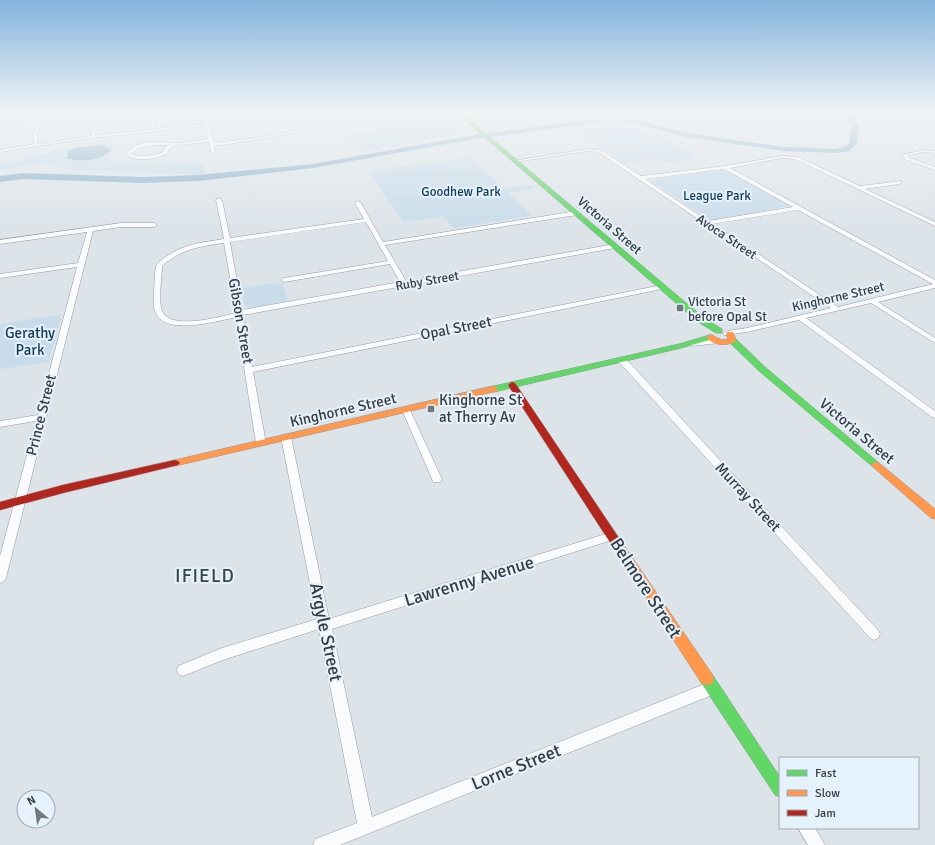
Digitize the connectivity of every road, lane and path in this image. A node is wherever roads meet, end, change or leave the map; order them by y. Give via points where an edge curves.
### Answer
1 (130, 151) edge
2 (166, 151) edge
3 (504, 151) edge
4 (584, 151) edge
5 (598, 151) edge
6 (922, 151) edge
7 (515, 160) junction
8 (725, 167) junction
9 (935, 170) edge
10 (640, 178) junction
11 (899, 182) dead end
12 (860, 188) junction
13 (219, 200) dead end
14 (358, 203) dead end
15 (798, 208) junction
16 (577, 213) junction
17 (367, 220) junction
18 (707, 223) junction
19 (935, 224) edge
20 (154, 225) dead end
21 (90, 230) junction
22 (227, 240) junction
23 (0, 242) edge
24 (381, 244) junction
25 (615, 246) junction
26 (392, 262) junction
27 (81, 265) junction
28 (0, 276) edge
29 (284, 280) dead end
30 (935, 283) edge
31 (404, 284) junction
32 (935, 286) edge
33 (662, 287) junction
34 (872, 301) junction
35 (837, 309) junction
36 (240, 314) junction
37 (801, 318) junction
38 (721, 337) junction
39 (935, 341) edge
40 (622, 360) junction
41 (249, 370) junction
42 (512, 385) junction
43 (406, 410) junction
44 (935, 415) edge
45 (41, 417) junction
46 (0, 424) edge
47 (286, 437) junction
48 (261, 443) junction
49 (437, 479) dead end
50 (20, 500) junction
51 (0, 506) edge
52 (935, 515) edge
53 (612, 536) junction
54 (0, 578) edge
55 (325, 624) junction
56 (874, 634) dead end
57 (183, 670) dead end
58 (712, 688) junction
59 (779, 788) edge
60 (366, 827) junction
61 (807, 829) edge
62 (321, 845) edge
63 (817, 845) edge

1 - 2 street via 128,154 134,157 156,156
3 - 7 main road, Victoria Street
4 - 7 street, Avoca Street
5 - 10 street, Avoca Street
6 - 9 street via 904,155
7 - 16 main road, Victoria Street
8 - 10 street
8 - 12 street via 792,157
8 - 15 street
10 - 18 street, Avoca Street
11 - 12 street
12 - 19 street
13 - 22 street, Gibson Street
14 - 17 street
15 - 18 street
15 - 30 street
16 - 24 street
16 - 25 main road, Victoria Street
17 - 22 street
17 - 24 street
18 - 35 street, Avoca Street
20 - 21 street via 133,224
21 - 23 street
21 - 27 street, Prince Street
22 - 36 street, Gibson Street
22 - 36 street, Ruby Street via 186,248 161,262 157,271 157,313 168,321 186,323
24 - 26 street
25 - 31 street, Ruby Street
25 - 33 main road, Victoria Street
26 - 29 street
26 - 31 street
27 - 28 street
27 - 45 street, Prince Street
31 - 36 street, Ruby Street
32 - 34 street, Kinghorne Street
33 - 38 main road, Victoria Street
33 - 41 street, Opal Street
34 - 35 street, Kinghorne Street
34 - 39 street
35 - 37 street, Kinghorne Street
36 - 41 street, Gibson Street
37 - 38 street, Kinghorne Street
37 - 44 street
38 - 40 main road, Kinghorne Street
38 - 52 main road, Victoria Street
40 - 42 main road, Kinghorne Street
40 - 56 street, Murray Street
41 - 48 street, Gibson Street
42 - 43 main road, Kinghorne Street
42 - 53 main road, Belmore Street
43 - 47 main road, Kinghorne Street
43 - 49 street
45 - 46 street
45 - 50 street, Prince Street
47 - 48 main road, Kinghorne Street
47 - 55 street, Argyle Street
48 - 50 main road, Kinghorne Street
50 - 51 main road, Kinghorne Street
50 - 54 street, Prince Street
53 - 55 street, Lawrenny Avenue
53 - 58 main road, Belmore Street
55 - 57 street, Lawrenny Avenue via 222,654
55 - 60 street, Argyle Street
58 - 59 main road, Belmore Street
58 - 60 street, Lorne Street
60 - 62 street, Lorne Street
61 - 63 street

